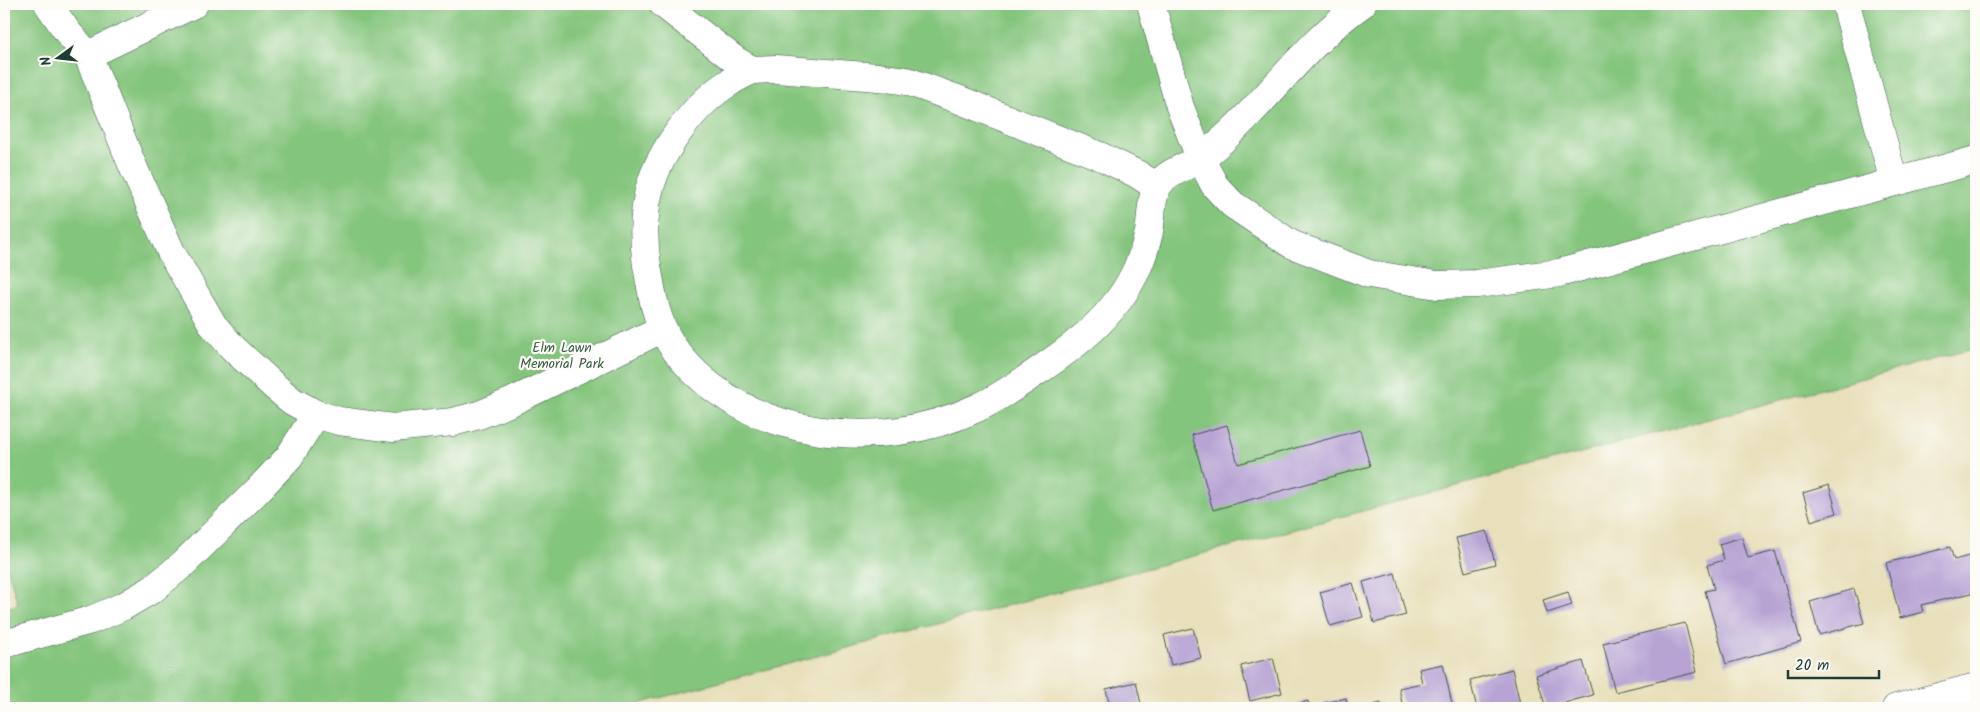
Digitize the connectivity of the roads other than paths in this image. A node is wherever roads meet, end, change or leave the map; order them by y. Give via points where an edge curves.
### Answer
1 (48, 4) edge
2 (194, 4) edge
3 (664, 4) edge
4 (1151, 4) edge
5 (1362, 4) edge
6 (1846, 4) edge
7 (88, 55) junction
8 (752, 70) junction
9 (1200, 158) junction
10 (1976, 160) edge
11 (1894, 182) junction
12 (1157, 187) junction
13 (662, 328) junction
14 (316, 414) junction
15 (4, 644) edge
16 (1976, 687) edge
17 (1896, 708) edge

1 - 7 street
2 - 7 street
3 - 8 street
4 - 9 street via 1180,107
5 - 9 street via 1323,34 1229,134
6 - 11 street
7 - 14 street via 130,162 171,252 213,326 274,386
8 - 12 street via 907,81 1102,157
8 - 13 street via 729,82 704,103 681,128 654,175 647,197 646,265
9 - 11 street via 1215,186 1232,204 1291,244 1369,274 1437,285 1477,284 1559,273
9 - 12 street via 1166,177
10 - 11 street
12 - 13 street via 1141,258 1128,287 1110,313 1084,338 1014,387 976,409 934,424 898,432 858,433 825,432 787,425 720,394 693,371
13 - 14 street via 511,402 453,422 393,428 339,422
14 - 15 street via 289,457 265,484 153,589 91,620
16 - 17 street

